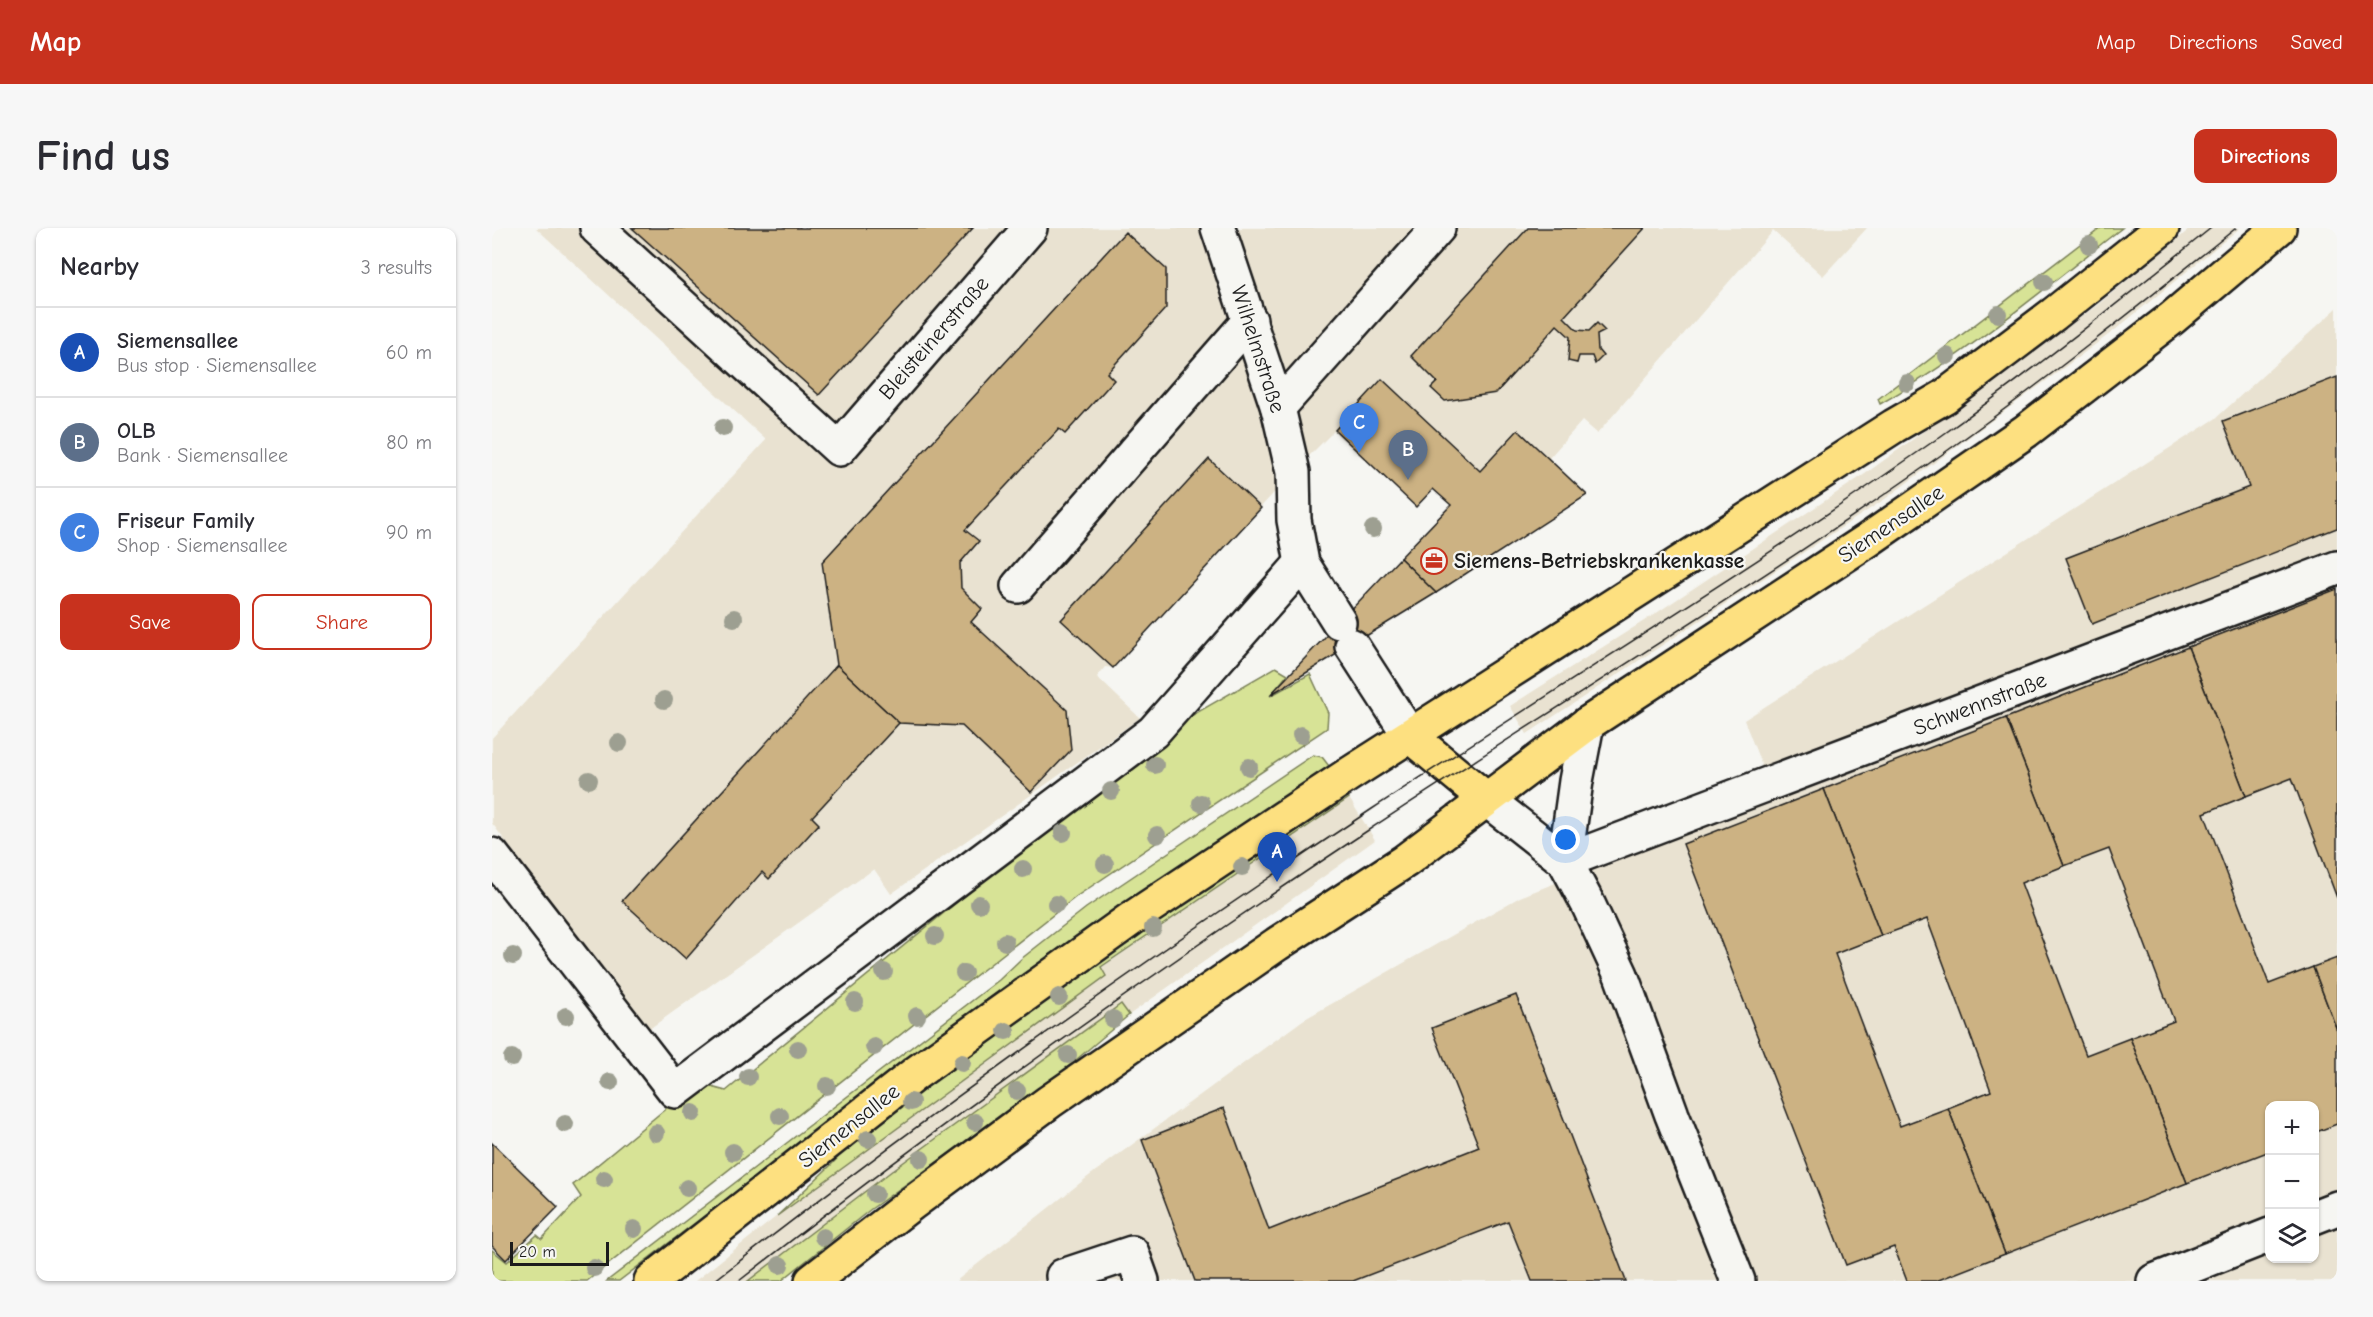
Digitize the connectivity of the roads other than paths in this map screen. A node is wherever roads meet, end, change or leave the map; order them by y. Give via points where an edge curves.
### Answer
1 (597, 228) edge
2 (1030, 228) edge
3 (1218, 228) edge
4 (1438, 228) edge
5 (2162, 228) edge
6 (2279, 228) edge
7 (1250, 320) junction
8 (1278, 408) junction
9 (1302, 563) junction
10 (2337, 568) edge
11 (1018, 586) dead end
12 (1587, 724) junction
13 (1410, 736) junction
14 (1486, 799) junction
15 (492, 855) edge
16 (1565, 861) junction
17 (2337, 1208) edge
18 (2319, 1215) edge
19 (2265, 1237) edge
20 (1063, 1276) dead end
21 (651, 1281) edge
22 (812, 1281) edge
23 (1142, 1281) edge
24 (1738, 1281) edge
25 (2154, 1281) edge

1 - 2 lane, Bleisteinerstraße via 839,449
3 - 7 lane, Wilhelmstraße
4 - 8 lane
5 - 13 main road, Siemensallee via 1944,397
6 - 12 main road, Siemensallee via 2171,319 2026,432
7 - 8 lane, Wilhelmstraße
7 - 11 lane
8 - 9 lane, Wilhelmstraße via 1293,472 1294,520
9 - 13 lane
9 - 15 lane via 1153,732 675,1091
10 - 16 lane, Schwennstraße
12 - 14 main road, Siemensallee
12 - 16 lane
13 - 14 main road
13 - 21 main road, Siemensallee via 1131,919 916,1073
14 - 16 lane
14 - 22 main road, Siemensallee via 1405,861 1059,1095
16 - 24 lane via 1621,975
17 - 18 lane
19 - 25 lane
20 - 23 lane via 1132,1253

